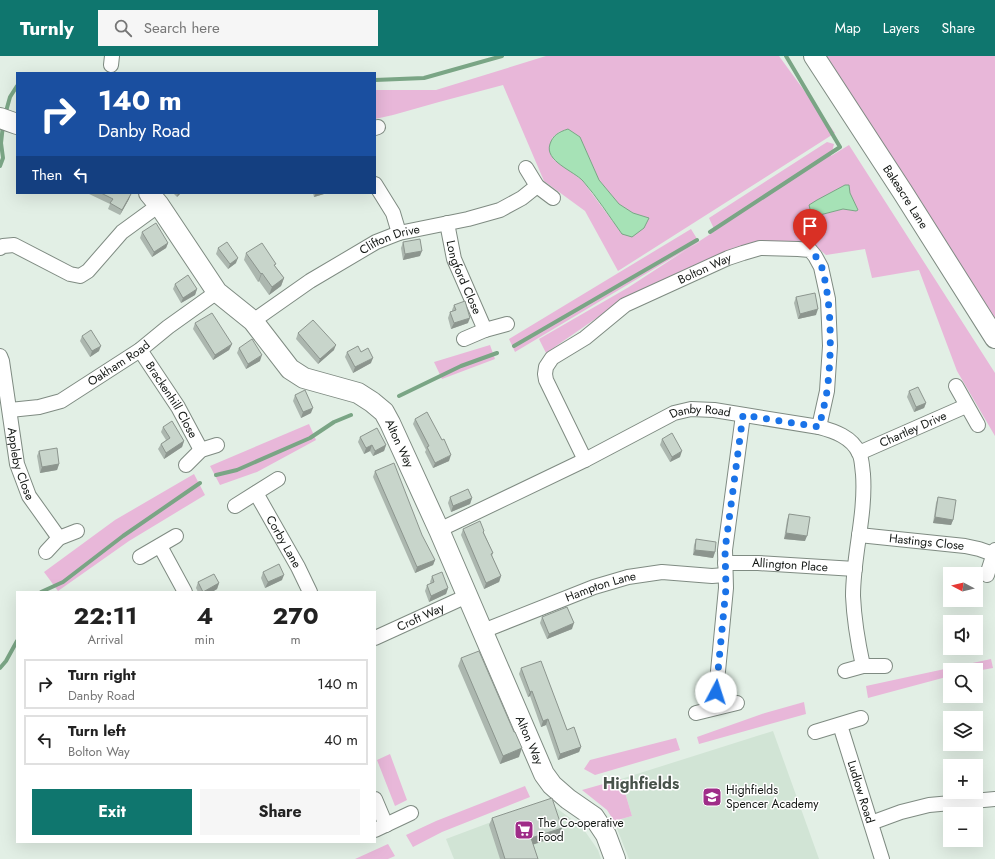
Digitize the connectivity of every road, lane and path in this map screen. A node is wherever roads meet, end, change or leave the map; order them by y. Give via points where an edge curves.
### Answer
1 (814, 56) edge
2 (0, 118) edge
3 (16, 124) edge
4 (526, 168) dead end
5 (376, 186) edge
6 (537, 186) junction
7 (553, 198) dead end
8 (154, 199) edge
9 (447, 223) junction
10 (399, 233) junction
11 (0, 248) edge
12 (217, 292) junction
13 (253, 321) junction
14 (507, 324) dead end
15 (485, 330) junction
16 (995, 338) edge
17 (464, 339) dead end
18 (140, 350) junction
19 (0, 356) edge
20 (956, 386) dead end
21 (966, 406) junction
22 (10, 410) junction
23 (743, 415) junction
24 (978, 426) dead end
25 (819, 427) junction
26 (217, 444) dead end
27 (201, 450) junction
28 (859, 452) junction
29 (585, 460) junction
30 (186, 465) dead end
31 (278, 479) dead end
32 (256, 493) junction
33 (235, 506) dead end
34 (439, 530) junction
35 (77, 531) dead end
36 (859, 535) junction
37 (176, 536) dead end
38 (59, 538) junction
39 (160, 546) junction
40 (46, 552) dead end
41 (994, 552) edge
42 (140, 557) dead end
43 (725, 569) junction
44 (855, 569) junction
45 (987, 575) dead end
46 (184, 591) edge
47 (310, 591) edge
48 (467, 596) junction
49 (483, 631) junction
50 (376, 638) edge
51 (863, 666) junction
52 (885, 666) dead end
53 (845, 671) dead end
54 (737, 703) dead end
55 (718, 707) junction
56 (696, 713) dead end
57 (861, 718) dead end
58 (840, 725) junction
59 (815, 732) dead end
60 (995, 798) edge
61 (376, 805) edge
62 (411, 813) dead end
63 (871, 823) junction
64 (380, 827) edge
65 (615, 859) edge
66 (882, 859) edge

1 - 16 street, Bakeacre Lane
2 - 3 street
4 - 6 street
5 - 10 street via 393,213
6 - 7 street
6 - 9 street, Clifton Drive via 500,210
8 - 11 street via 88,271 80,276 70,274 14,246
8 - 12 street, Alton Way
9 - 10 street, Clifton Drive
9 - 15 street, Longford Close via 454,259
10 - 13 street, Clifton Drive via 376,242 310,281
12 - 13 street, Alton Way
12 - 18 street, Oakham Road
13 - 34 street, Alton Way via 290,369 304,378 358,393 384,412
14 - 15 street, Longford Close
15 - 17 street, Longford Close
18 - 22 street, Oakham Road via 61,401 39,407
18 - 27 street, Brackenhill Close via 178,407
19 - 22 street, Appleby Close
20 - 21 street
21 - 24 street
21 - 28 street, Chartley Drive
22 - 38 street, Appleby Close via 17,464 29,496
23 - 25 street, Danby Road
23 - 29 street, Danby Road via 692,409 674,413
23 - 43 street via 725,550
25 - 28 street, Danby Road via 835,431 848,439
25 - 29 street, Bolton Way via 827,391 830,346 828,299 821,267 810,250 760,248 728,258 625,305 585,338 552,358 544,374
26 - 27 street
27 - 30 street
28 - 36 street via 864,487
29 - 34 street, Danby Road
31 - 32 street
32 - 33 street
32 - 47 street, Corby Lane
34 - 48 street, Alton Way
35 - 38 street
36 - 41 street, Hastings Close via 965,546
36 - 44 street
37 - 39 street
38 - 40 street
39 - 42 street
39 - 46 street
41 - 45 street, Hastings Close
43 - 44 street, Allington Place via 758,563
43 - 49 street, Hampton Lane via 707,576 662,572 628,577 594,587
43 - 55 street via 726,588 716,692
44 - 51 street via 853,596
48 - 49 street, Alton Way
48 - 50 street, Croft Way
49 - 65 street, Alton Way via 548,779 568,799 594,817 606,835
51 - 52 street
51 - 53 street
54 - 55 street
55 - 56 street
57 - 58 street
58 - 59 street
58 - 63 street, Ludlow Road
60 - 63 street via 929,805
61 - 64 street
62 - 64 street
63 - 66 street, Ludlow Road

